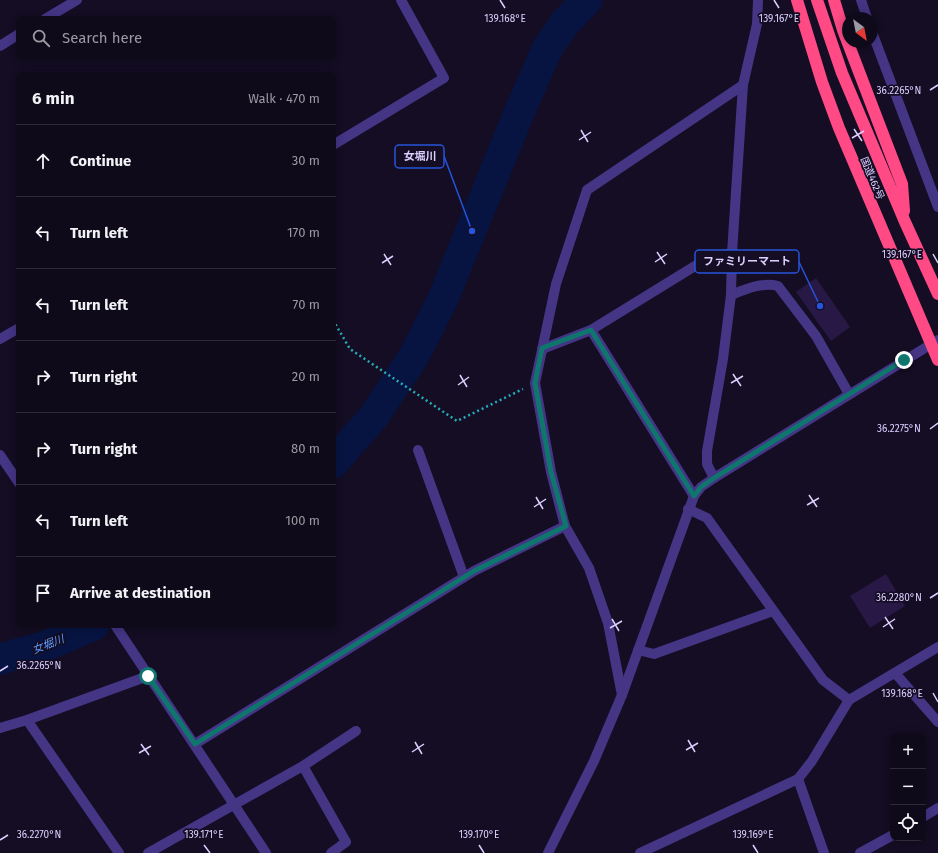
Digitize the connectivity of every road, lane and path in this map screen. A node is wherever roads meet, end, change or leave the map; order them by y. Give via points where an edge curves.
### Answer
1 (77, 0) edge
2 (401, 0) edge
3 (758, 0) edge
4 (797, 0) edge
5 (817, 0) edge
6 (834, 0) edge
7 (861, 0) edge
8 (865, 12) edge
9 (50, 16) edge
10 (16, 36) edge
11 (0, 46) edge
12 (878, 48) edge
13 (743, 85) junction
14 (336, 143) edge
15 (938, 207) edge
16 (905, 222) junction
17 (732, 253) junction
18 (938, 294) edge
19 (731, 295) junction
20 (336, 325) edge
21 (16, 330) edge
22 (591, 330) junction
23 (0, 339) edge
24 (935, 342) edge
25 (542, 348) junction
26 (938, 360) edge
27 (535, 383) junction
28 (849, 394) junction
29 (418, 450) dead end
30 (0, 455) edge
31 (714, 478) junction
32 (16, 479) edge
33 (694, 496) junction
34 (688, 509) junction
35 (566, 526) junction
36 (464, 577) junction
37 (773, 611) junction
38 (117, 628) edge
39 (938, 647) edge
40 (638, 650) junction
41 (895, 673) junction
42 (148, 676) junction
43 (622, 695) junction
44 (849, 700) junction
45 (27, 720) junction
46 (938, 722) edge
47 (0, 728) edge
48 (356, 731) dead end
49 (195, 744) junction
50 (303, 766) junction
51 (798, 779) junction
52 (234, 805) junction
53 (938, 808) edge
54 (926, 815) edge
55 (890, 837) edge
56 (659, 849) edge
57 (119, 853) edge
58 (148, 853) edge
59 (266, 853) edge
60 (331, 853) edge
61 (548, 853) edge
62 (640, 853) edge
63 (824, 853) edge
64 (860, 853) edge

1 - 9 street
2 - 14 street via 444,78
3 - 13 street via 757,24
4 - 24 highway, 国道462号 via 839,128
5 - 16 highway, 国道462号 via 842,73
6 - 16 highway via 902,184
7 - 8 street
10 - 11 street
12 - 15 street
13 - 17 street
13 - 25 street via 587,190 556,284
16 - 18 highway, 国道462号
17 - 19 street
17 - 22 street via 708,258
19 - 28 street via 769,284 778,286 816,336
19 - 31 street via 707,451 707,464
20 - 27 path via 350,349 457,421
21 - 23 street
22 - 25 street
22 - 33 street
24 - 26 highway, 国道462号
24 - 28 street
25 - 27 street
27 - 35 street via 551,472
28 - 31 street
29 - 36 street
30 - 32 street
31 - 33 street via 701,487
33 - 34 street
34 - 37 street via 707,518
34 - 40 street
35 - 36 street
35 - 43 street via 592,574 608,622
36 - 49 street
37 - 40 street via 654,654
37 - 44 street via 823,680
38 - 42 street
39 - 41 street
40 - 43 street
41 - 44 street
41 - 46 street
42 - 45 street
42 - 49 street
43 - 61 street via 594,761
44 - 51 street
45 - 47 street
45 - 57 street
48 - 50 street
49 - 52 street
50 - 52 street
50 - 60 street via 346,842
51 - 56 street
51 - 63 street
52 - 58 street
52 - 59 street
53 - 54 street
55 - 64 street
56 - 62 street

